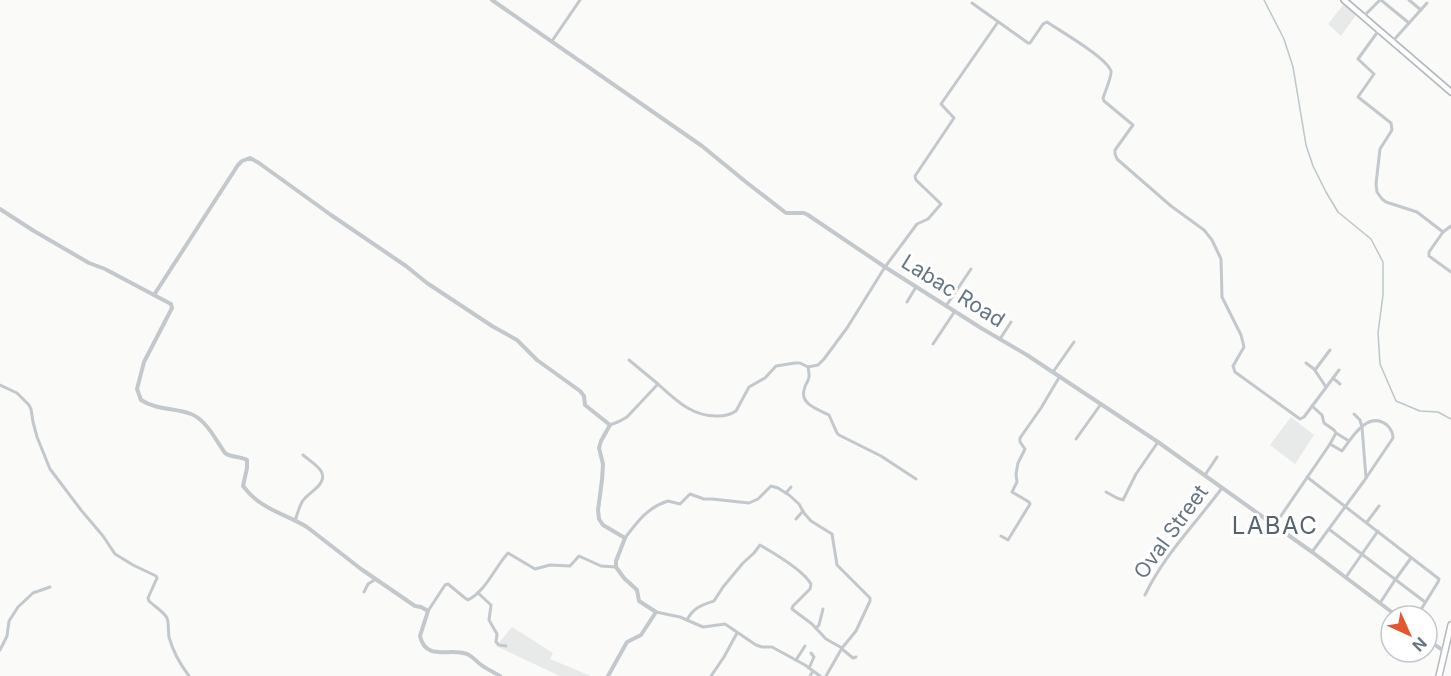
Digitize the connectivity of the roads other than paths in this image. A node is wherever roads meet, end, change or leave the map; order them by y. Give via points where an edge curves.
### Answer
1 (492, 0) edge
2 (580, 0) edge
3 (1344, 0) edge
4 (1381, 0) edge
5 (1409, 0) edge
6 (972, 3) dead end
7 (1427, 3) dead end
8 (1420, 10) junction
9 (1363, 18) junction
10 (998, 22) junction
11 (1409, 23) junction
12 (1379, 30) junction
13 (552, 41) junction
14 (1392, 42) junction
15 (1451, 92) edge
16 (0, 209) edge
17 (1451, 226) edge
18 (1443, 232) junction
19 (885, 267) junction
20 (971, 269) dead end
21 (1451, 272) edge
22 (916, 287) junction
23 (153, 295) junction
24 (907, 302) dead end
25 (946, 306) junction
26 (955, 311) junction
27 (1011, 322) dead end
28 (1000, 339) junction
29 (1074, 342) dead end
30 (933, 344) dead end
31 (1330, 350) dead end
32 (629, 360) dead end
33 (1306, 363) dead end
34 (808, 367) junction
35 (1339, 370) dead end
36 (1315, 371) junction
37 (1053, 372) junction
38 (1059, 376) junction
39 (1333, 378) junction
40 (658, 384) junction
41 (1340, 384) dead end
42 (0, 385) edge
43 (1326, 387) junction
44 (1101, 404) junction
45 (1312, 406) junction
46 (1354, 414) dead end
47 (610, 424) junction
48 (1362, 427) junction
49 (1336, 433) junction
50 (1076, 439) dead end
51 (1349, 441) junction
52 (1158, 442) junction
53 (1330, 444) junction
54 (303, 455) dead end
55 (1217, 457) dead end
56 (1205, 475) junction
57 (1307, 477) junction
58 (1366, 478) junction
59 (916, 479) dead end
60 (791, 487) dead end
61 (1222, 488) junction
62 (1106, 492) dead end
63 (786, 493) junction
64 (1379, 506) dead end
65 (1347, 507) junction
66 (803, 511) junction
67 (796, 519) dead end
68 (295, 521) junction
69 (1367, 522) junction
70 (1274, 526) junction
71 (1330, 530) junction
72 (1378, 531) junction
73 (1001, 536) dead end
74 (625, 538) junction
75 (1312, 552) junction
76 (1362, 554) junction
77 (1412, 558) junction
78 (616, 567) junction
79 (1346, 577) junction
80 (376, 579) junction
81 (1395, 579) junction
82 (50, 587) dead end
83 (364, 592) dead end
84 (478, 593) junction
85 (1145, 595) dead end
86 (1425, 602) joint
87 (1380, 603) joint
88 (823, 609) dead end
89 (428, 611) junction
90 (656, 612) junction
91 (687, 620) junction
92 (1451, 625) edge
93 (816, 628) junction
94 (737, 633) junction
95 (506, 646) dead end
96 (805, 646) dead end
97 (1439, 648) edge
98 (842, 649) junction
99 (0, 650) edge
100 (811, 653) dead end
101 (1445, 653) junction
102 (856, 657) dead end
103 (796, 660) junction
104 (809, 668) junction
105 (813, 671) junction
106 (189, 676) edge
107 (500, 676) edge
108 (608, 676) edge
109 (711, 676) edge
110 (810, 676) edge
111 (820, 676) edge
112 (826, 676) edge
113 (1439, 676) edge

1 - 13 street, Labac Road
2 - 13 street
3 - 9 main road
4 - 9 street
4 - 11 street
5 - 8 street
6 - 10 street
7 - 8 street
8 - 11 street
9 - 12 main road
10 - 19 street via 941,104 954,118 915,176 941,204 928,219 916,224
10 - 45 street via 1028,43 1047,22 1095,54 1110,70 1104,101 1133,125 1115,150 1117,159 1204,230 1216,245 1221,259 1222,297 1244,347 1233,370 1300,419
11 - 14 street
12 - 14 main road
12 - 18 street via 1358,59 1374,77 1358,97 1392,127 1380,152 1377,192 1386,202 1417,212
13 - 19 street, Labac Road via 702,146 786,213 808,215
14 - 15 main road
16 - 23 street via 89,263
17 - 18 street
18 - 21 street via 1429,256
19 - 22 street, Labac Road
19 - 34 street via 828,354 818,365
20 - 25 street
22 - 24 street
22 - 25 street, Labac Road
23 - 47 street via 238,165 250,159 427,283 517,340 542,365 580,391 585,405
23 - 68 street via 172,308 144,362 137,389 141,400 201,420 227,454 247,460 244,489 269,509
25 - 26 street, Labac Road
26 - 28 street, Labac Road
26 - 30 street
27 - 28 street
28 - 37 street, Labac Road
29 - 37 street
31 - 36 street
32 - 40 street
33 - 36 street
34 - 40 street via 800,363 776,366 767,377 749,387 735,413 721,416 693,412
34 - 59 street via 809,378 803,392 807,402 830,415 839,435
35 - 39 street
36 - 43 street
37 - 38 street, Labac Road
38 - 44 street, Labac Road
38 - 73 street via 1020,438 1025,448 1012,492 1030,504 1008,540
39 - 41 street
39 - 43 street
40 - 47 street via 627,417
42 - 106 street via 29,405 50,469 115,554 156,576 148,598 167,619 174,652
43 - 45 street
44 - 50 street
44 - 52 street, Labac Road
45 - 49 street
46 - 48 street
47 - 74 street via 599,448 603,464 599,519
48 - 51 street
48 - 58 street
48 - 58 street via 1377,419 1393,434
49 - 51 street
49 - 53 street
51 - 53 street via 1342,451
52 - 56 street, Labac Road
52 - 62 street via 1123,500
53 - 57 street
54 - 68 street via 323,477 302,502
55 - 56 street
56 - 61 street, Labac Road
57 - 65 street
57 - 70 street
58 - 65 street
60 - 63 street
61 - 70 street, Labac Road
61 - 85 street, Oval Street via 1168,556
63 - 66 street
63 - 74 street via 772,486 749,503 690,494 680,504 668,501 654,508 638,520
64 - 69 street
65 - 69 street
65 - 71 street
66 - 67 street
66 - 98 street via 832,534 837,565 870,598 856,631
68 - 80 street
69 - 72 street
70 - 75 street, Labac Road
71 - 75 street
71 - 76 street
72 - 76 street
72 - 77 street
74 - 78 street
75 - 79 street, Labac Road
76 - 79 street
76 - 81 street
77 - 81 street
77 - 86 street via 1439,579
78 - 84 street via 600,566 579,556 570,566 535,569 508,553
78 - 90 street via 637,590 639,601
79 - 87 street, Labac Road
80 - 83 street
80 - 89 street
81 - 86 street
81 - 87 street
82 - 99 street via 33,593 18,607
84 - 89 street via 468,600 445,585
84 - 95 street via 490,604 489,620 497,634 496,642
88 - 93 street
89 - 107 street via 420,636 426,648 466,654
90 - 91 street
90 - 108 street via 641,635 627,642
91 - 93 street via 696,608 714,601 760,545 809,580 810,589 792,609
91 - 94 street via 704,627 725,624
92 - 101 main road
93 - 98 street
94 - 103 street via 756,645 772,647
94 - 109 street
96 - 103 street
97 - 101 street
98 - 102 street
98 - 112 street
100 - 104 street via 814,657
101 - 113 main road
103 - 104 street
104 - 105 street
105 - 110 street
105 - 111 street

